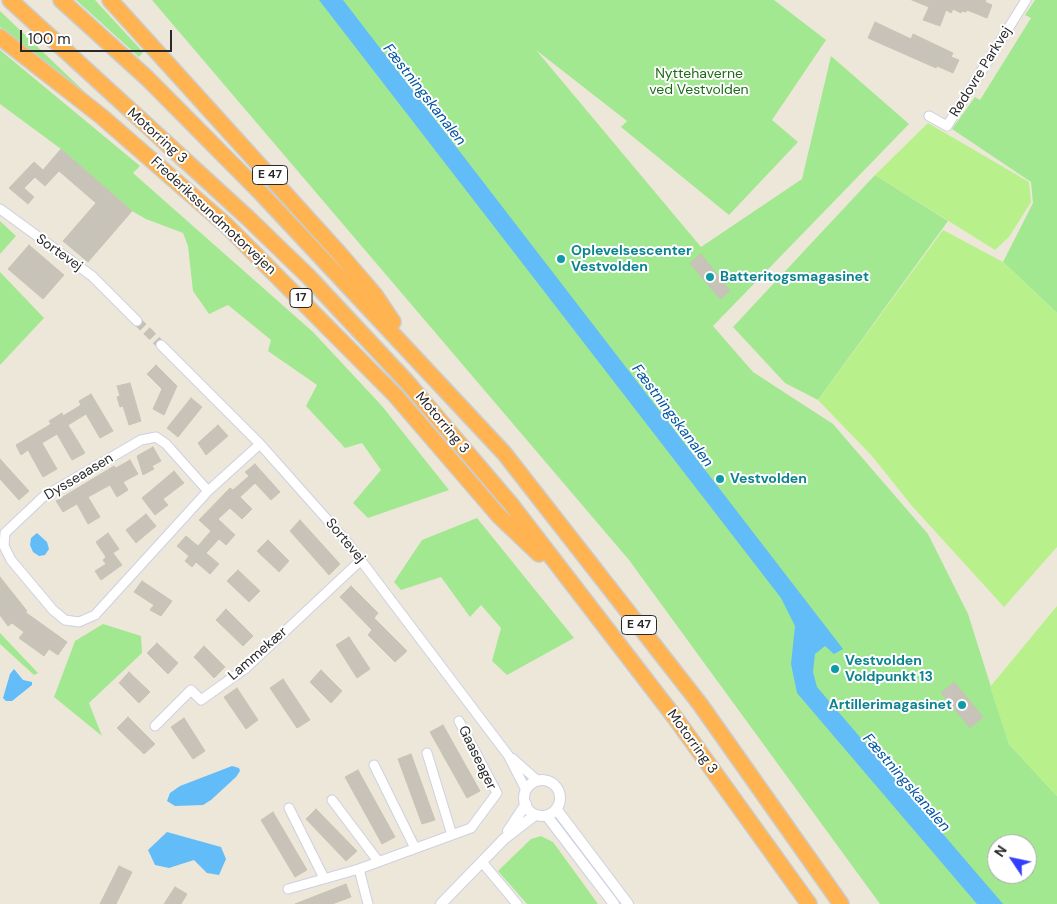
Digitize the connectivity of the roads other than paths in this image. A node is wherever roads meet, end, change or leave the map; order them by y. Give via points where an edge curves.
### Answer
1 (10, 0) edge
2 (61, 0) edge
3 (110, 0) edge
4 (1026, 0) edge
5 (0, 37) edge
6 (929, 116) dead end
7 (0, 209) edge
8 (137, 321) tunnel mouth
9 (161, 345) tunnel mouth
10 (419, 360) junction
11 (260, 444) junction
12 (208, 491) junction
13 (361, 560) junction
14 (574, 588) junction
15 (459, 721) dead end
16 (156, 726) dead end
17 (427, 752) dead end
18 (508, 755) junction
19 (374, 765) dead end
20 (538, 781) junction
21 (526, 790) junction
22 (332, 800) dead end
23 (526, 804) junction
24 (289, 808) dead end
25 (556, 810) junction
26 (534, 814) junction
27 (547, 816) junction
28 (452, 835) junction
29 (504, 839) junction
30 (415, 848) junction
31 (378, 861) junction
32 (482, 862) junction
33 (359, 869) junction
34 (324, 878) junction
35 (288, 888) dead end
36 (367, 904) edge
37 (441, 904) edge
38 (517, 904) edge
39 (614, 904) edge
40 (628, 904) edge
41 (809, 904) edge
42 (841, 904) edge

1 - 14 highway, Motorring 3 / E 47 via 309,277 407,382 510,503
2 - 10 highway via 147,78
3 - 10 highway, E 47 via 339,253 375,295
4 - 6 street, Rødovre Parkvej via 947,126
5 - 14 highway, Frederikssundmotorvejen / 17 via 101,116 226,225 395,394 499,516
7 - 8 street, Sortevej via 92,276
9 - 11 street, Sortevej
10 - 42 highway, Motorring 3 / E 47 via 504,453 694,696
11 - 12 street, Dysseaasen
11 - 13 street, Sortevej
12 - 12 street, Dysseaasen via 95,615 79,622 66,620 53,610 11,560 4,546 5,533 43,497 141,440 156,438 166,444
13 - 16 street, Lammekær via 246,668 201,700 191,690
13 - 18 street, Sortevej
14 - 41 highway, Motorring 3 / E 47 via 676,720
15 - 28 street, Gaaseager via 497,793 472,828
17 - 28 street
18 - 20 street, Sortevej
18 - 21 street, Sortevej
19 - 30 street
20 - 21 street
20 - 25 street via 549,782 557,788 560,799
21 - 23 street
22 - 31 street
23 - 26 street
23 - 29 street
24 - 34 street
25 - 27 street
25 - 40 street
26 - 27 street
26 - 29 street
27 - 39 street
28 - 30 street, Gaaseager
29 - 32 street
30 - 31 street, Gaaseager
31 - 33 street, Gaaseager
32 - 37 street
32 - 38 street
33 - 34 street, Gaaseager
33 - 36 street
34 - 35 street, Gaaseager

